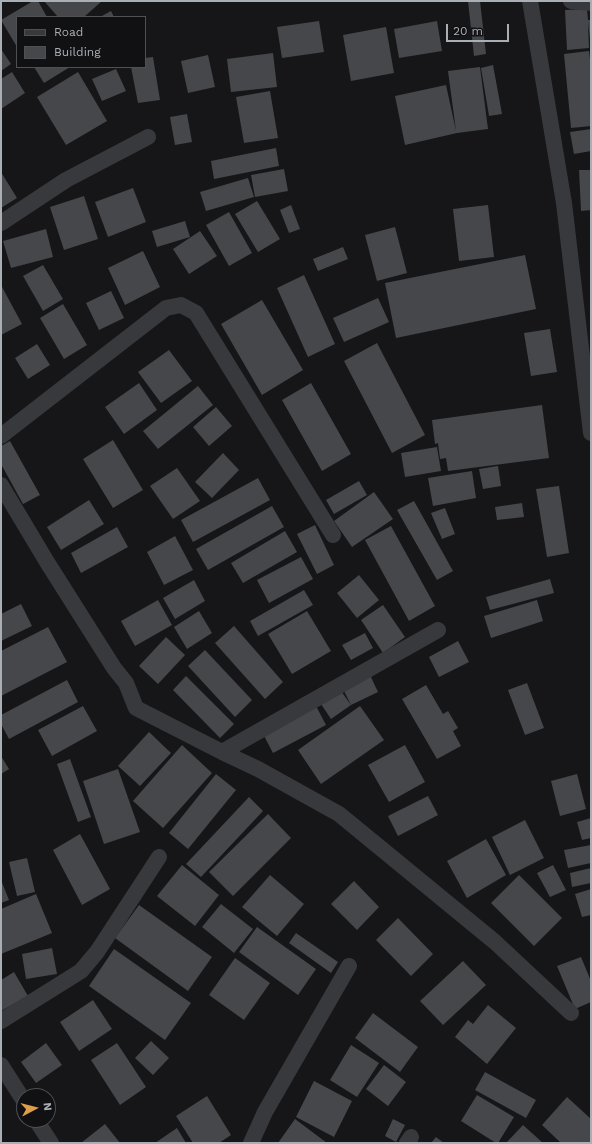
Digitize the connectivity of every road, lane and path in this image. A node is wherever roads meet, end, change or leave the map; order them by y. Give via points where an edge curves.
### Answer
1 (530, 1) edge
2 (571, 1) edge
3 (591, 3) edge
4 (148, 137) dead end
5 (1, 223) edge
6 (589, 388) edge
7 (591, 433) edge
8 (1, 436) edge
9 (1, 485) edge
10 (333, 536) dead end
11 (438, 630) dead end
12 (222, 752) junction
13 (159, 857) dead end
14 (349, 966) dead end
15 (571, 1013) dead end
16 (1, 1021) edge
17 (1, 1065) edge
18 (16, 1088) edge
19 (41, 1128) edge
20 (51, 1143) edge
21 (251, 1143) edge

1 - 6 street via 564,203
2 - 3 street
4 - 5 street via 66,180
6 - 7 street
8 - 10 street via 166,308 181,305 196,313
9 - 12 street via 126,684 136,708
11 - 12 street
12 - 15 street via 339,814 495,942
13 - 16 street via 97,952 81,971
14 - 21 street via 265,1112
17 - 18 street
19 - 20 street

